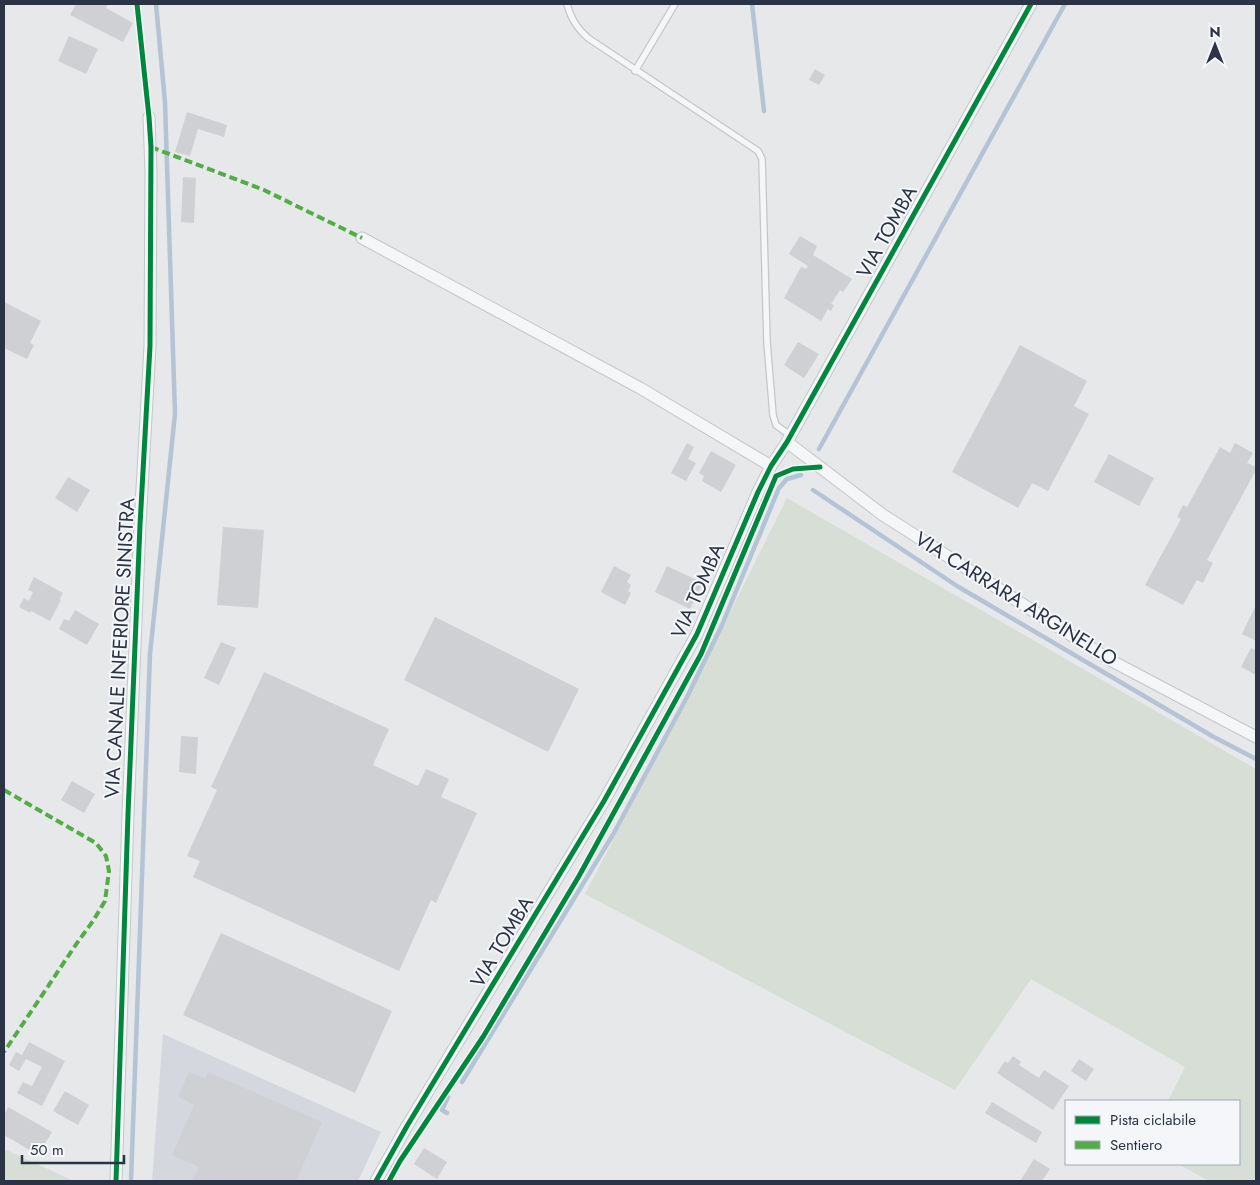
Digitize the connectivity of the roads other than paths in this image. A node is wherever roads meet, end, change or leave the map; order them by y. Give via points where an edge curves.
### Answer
1 (567, 4) edge
2 (675, 4) edge
3 (1031, 4) edge
4 (636, 71) junction
5 (149, 117) dead end
6 (362, 238) dead end
7 (789, 439) junction
8 (771, 466) junction
9 (1256, 737) edge
10 (116, 1181) edge
11 (376, 1181) edge

1 - 4 lane via 570,17 588,38
2 - 4 lane
3 - 7 street, VIA TOMBA
4 - 7 lane via 758,151 762,159 772,415 776,425
5 - 10 street, VIA CANALE INFERIORE SINISTRA via 150,346 133,684
6 - 8 street via 640,388
7 - 8 street, VIA TOMBA
7 - 9 street, VIA CARRARA ARGINELLO via 882,515 1110,660
8 - 11 street, VIA TOMBA via 697,634 604,802

